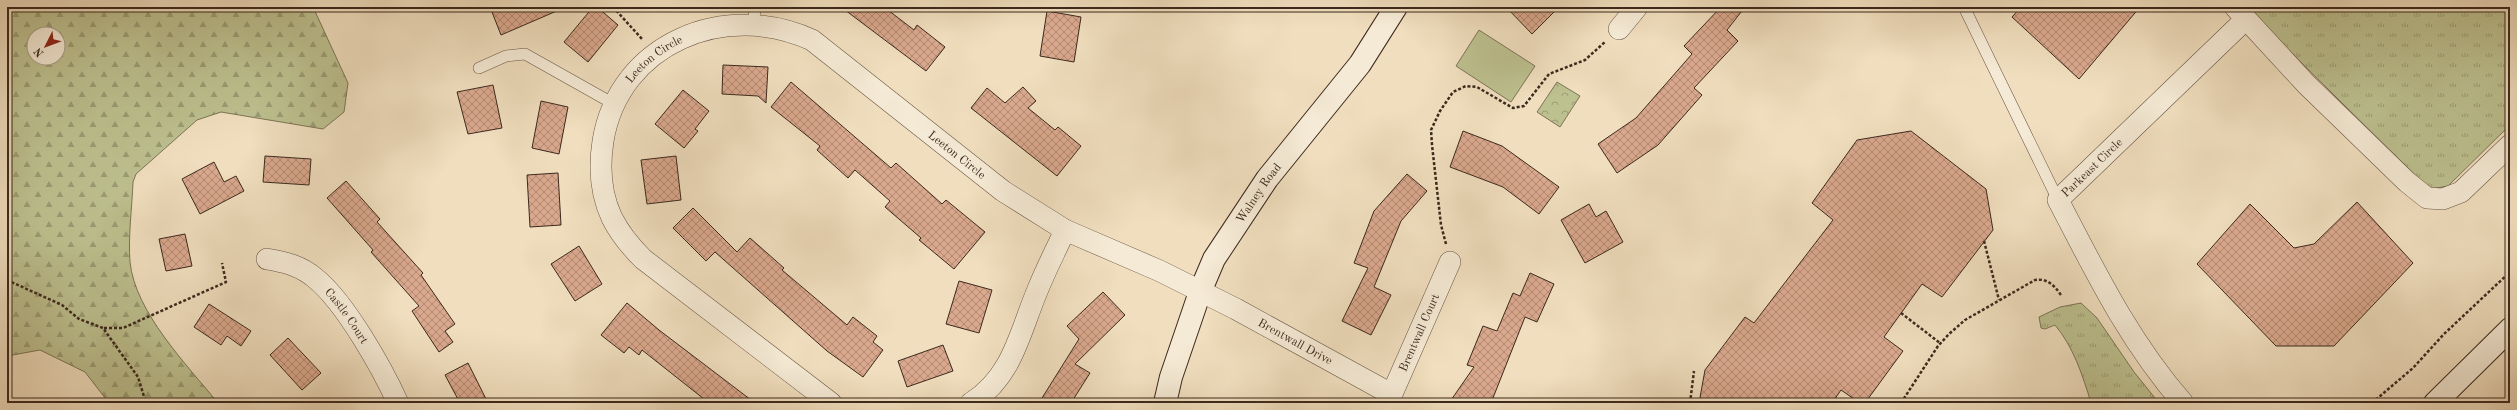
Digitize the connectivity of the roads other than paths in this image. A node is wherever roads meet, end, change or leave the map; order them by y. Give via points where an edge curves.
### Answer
1 (1396, 7) edge
2 (1637, 7) edge
3 (1964, 7) edge
4 (755, 13) edge
5 (2240, 13) edge
6 (1619, 29) road end
7 (479, 68) dead end
8 (614, 104) junction
9 (2510, 145) edge
10 (2058, 200) junction
11 (1065, 230) junction
12 (268, 259) dead end
13 (1450, 262) road end
14 (1200, 292) junction
15 (2510, 329) edge
16 (1389, 399) edge
17 (398, 403) edge
18 (831, 403) edge
19 (971, 403) edge
20 (1165, 403) edge
21 (2183, 403) edge
22 (2435, 403) edge

1 - 14 main road, Walney Road via 1360,64 1245,209 1214,259
2 - 6 street
3 - 10 lane
4 - 8 street, Leeton Circle via 703,24 681,33 639,66
4 - 11 street, Leeton Circle via 812,40 1003,191
5 - 9 street, Parkeast Circle via 2306,84 2426,198 2442,199 2461,192
5 - 10 street, Parkeast Circle
7 - 8 lane via 506,56 525,54
8 - 18 street, Leeton Circle via 605,128 601,152 601,177 612,218 625,240 643,259
10 - 21 street, Parkeast Circle via 2114,309 2138,347
11 - 14 street, Leeton Circle via 1160,271
11 - 19 street via 1006,370 992,386
12 - 17 street, Castle Court via 301,268 325,288 351,322
13 - 16 street, Brentwall Court
14 - 16 street, Brentwall Drive via 1236,309
14 - 20 main road, Walney Road
15 - 22 main road

